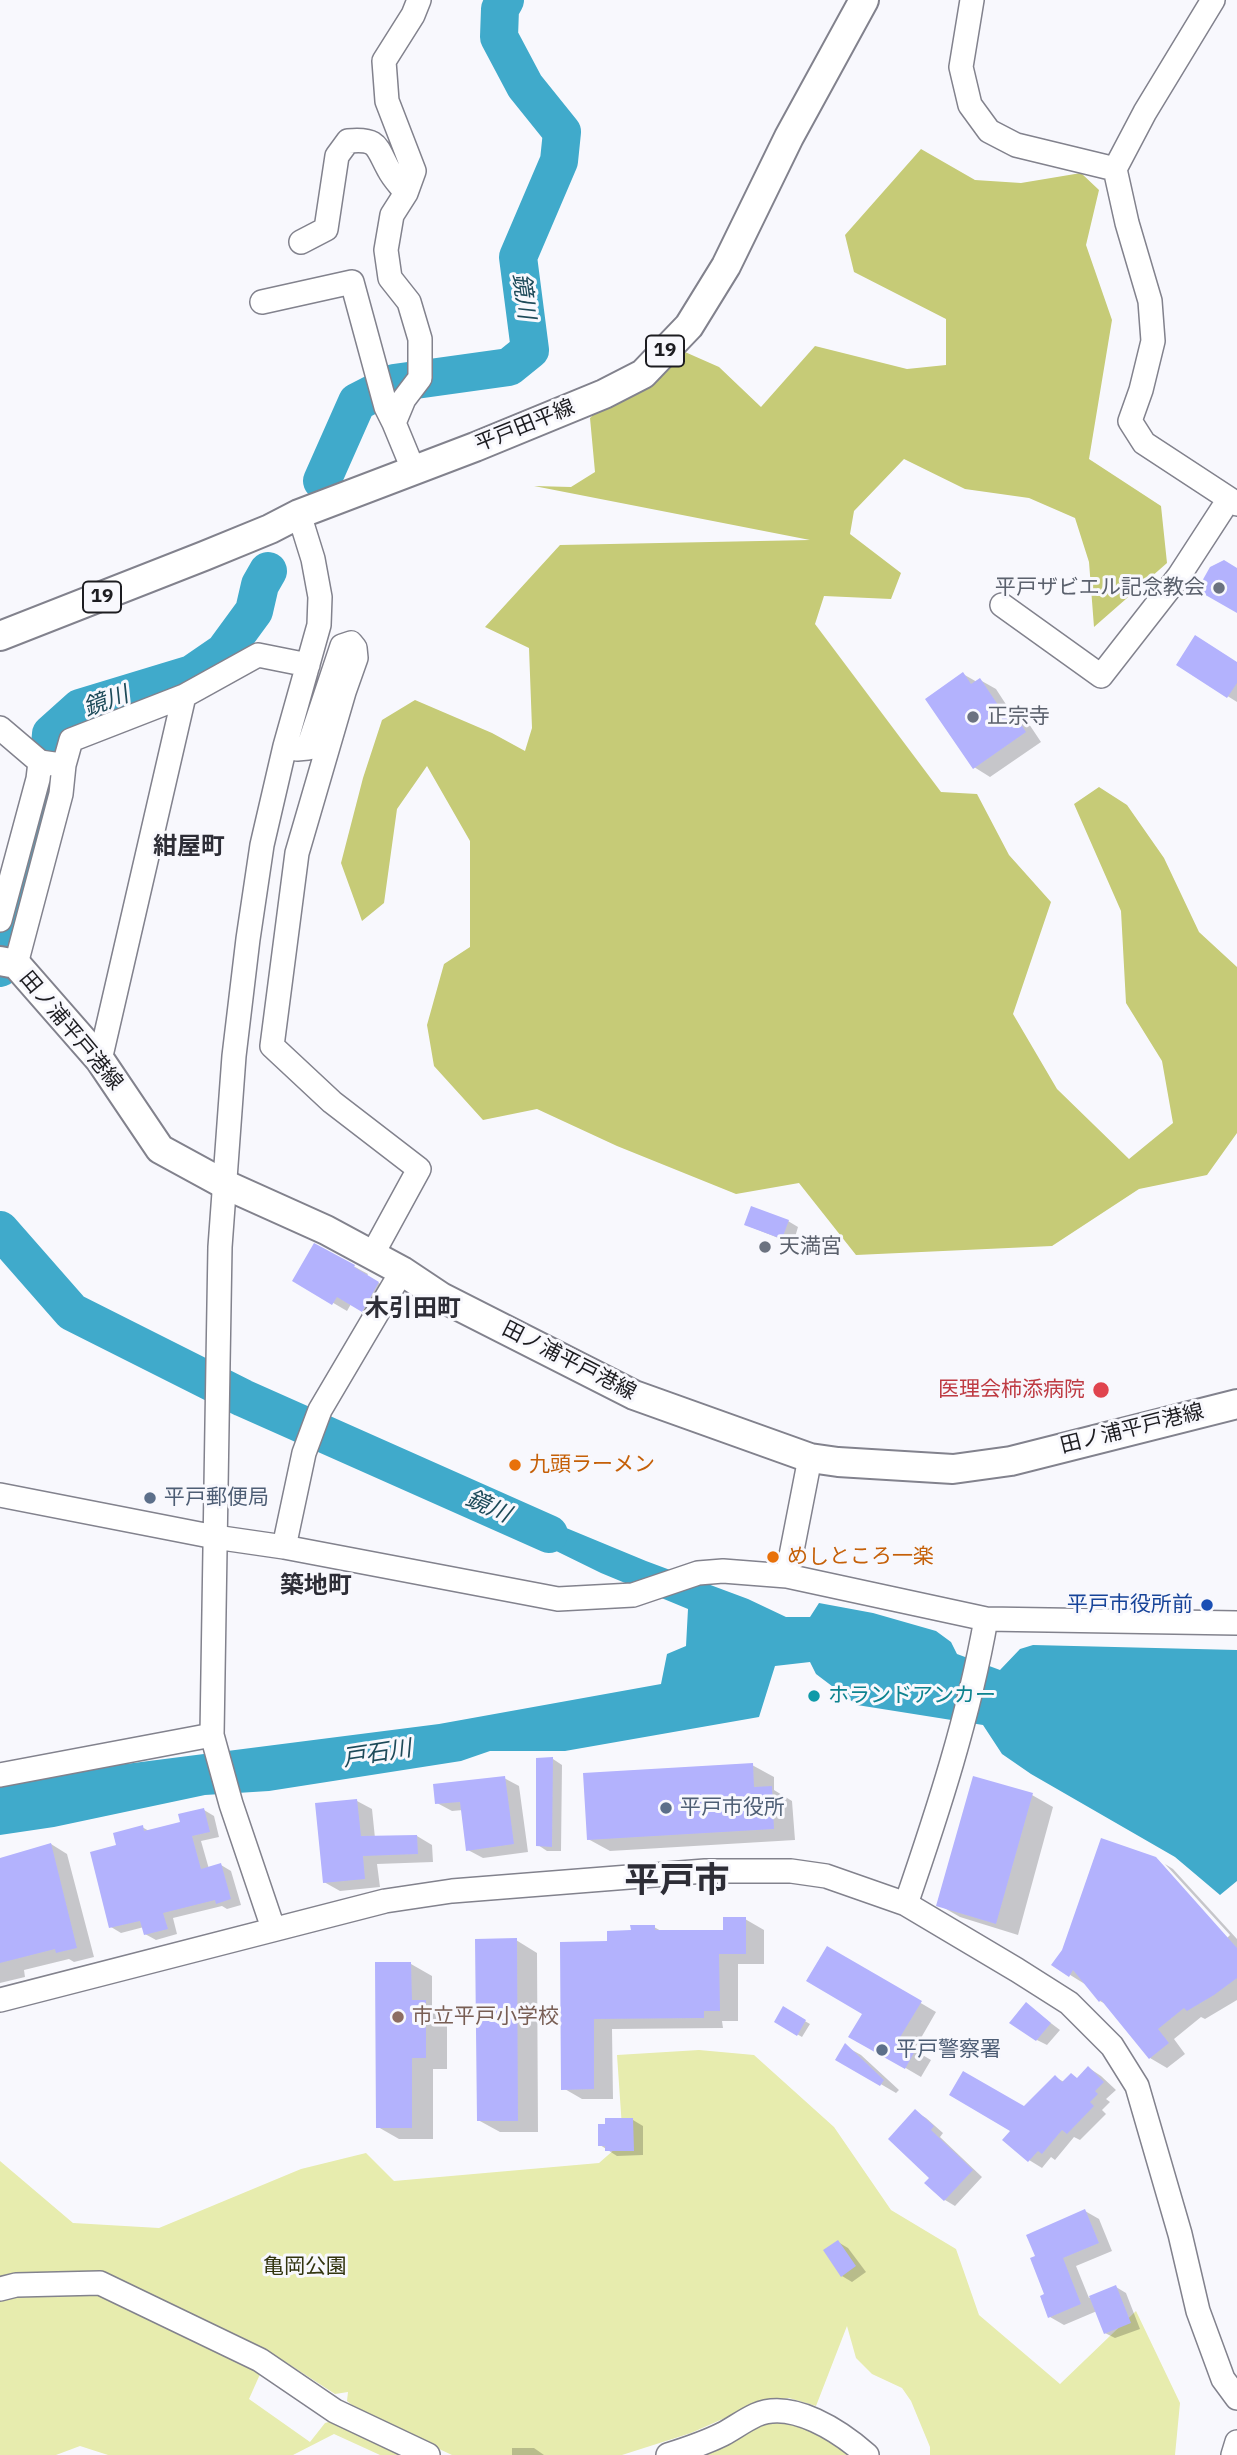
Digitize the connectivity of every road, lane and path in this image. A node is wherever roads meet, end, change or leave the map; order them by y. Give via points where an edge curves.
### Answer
1 (419, 0) edge
2 (864, 0) edge
3 (972, 0) edge
4 (1213, 0) edge
5 (1115, 169) junction
6 (406, 192) junction
7 (301, 242) dead end
8 (262, 302) dead end
9 (395, 410) junction
10 (413, 469) junction
11 (1233, 502) edge
12 (299, 514) junction
13 (1002, 605) dead end
14 (0, 636) edge
15 (309, 665) junction
16 (184, 696) junction
17 (0, 728) edge
18 (285, 746) junction
19 (54, 764) junction
20 (0, 920) edge
21 (8, 963) edge
22 (100, 1060) junction
23 (226, 1185) junction
24 (372, 1255) junction
25 (402, 1271) junction
26 (1237, 1404) edge
27 (810, 1458) junction
28 (0, 1495) edge
29 (215, 1536) junction
30 (284, 1547) junction
31 (787, 1576) junction
32 (986, 1619) junction
33 (1237, 1623) edge
34 (212, 1735) junction
35 (0, 1774) edge
36 (906, 1904) junction
37 (272, 1928) junction
38 (0, 2000) edge
39 (0, 2289) edge
40 (1237, 2398) edge
41 (1237, 2442) edge
42 (428, 2455) edge
43 (668, 2455) edge
44 (867, 2455) edge
45 (1233, 2455) edge

1 - 6 street via 384,61 387,101 414,171
2 - 10 main road, 平戸田平線 / 19 via 789,136 726,266 689,326 652,365 604,394
3 - 5 street via 961,67 970,105 989,131 1016,145
4 - 5 street
5 - 11 street via 1150,301 1153,341 1130,421 1144,443
6 - 7 street via 380,149 363,139 348,141 337,156 326,229
6 - 9 street via 392,215 386,250 390,278 410,302 419,339 420,378
8 - 9 street via 352,282 380,382
9 - 10 street
10 - 12 main road, 平戸田平線 / 19
11 - 13 street via 1101,676
12 - 14 main road, 平戸田平線 / 19
12 - 15 street via 320,597
15 - 16 street via 258,655
15 - 18 street
16 - 19 street via 71,740
16 - 22 street
17 - 19 street
18 - 23 street via 262,845 248,939 234,1056
18 - 24 street via 308,748 342,646 351,643 356,658 297,853 272,1046 332,1102 419,1169
19 - 20 street via 38,779
19 - 21 street via 61,794
21 - 22 main road, 田ノ浦平戸港線
22 - 23 main road, 田ノ浦平戸港線 via 160,1149
23 - 24 main road, 田ノ浦平戸港線
23 - 29 street via 220,1247
24 - 25 main road, 田ノ浦平戸港線
25 - 27 main road, 田ノ浦平戸港線 via 441,1297 634,1395
25 - 30 street via 320,1410 304,1453
26 - 27 main road, 田ノ浦平戸港線 via 1011,1461 953,1469
27 - 31 street
28 - 29 street
29 - 30 street
29 - 34 street
30 - 31 street via 558,1599 633,1595 698,1573
31 - 32 street
32 - 33 street
32 - 36 street via 979,1662
34 - 35 street
34 - 37 street
36 - 37 street via 826,1876 792,1871 705,1871 438,1893
36 - 40 street via 1069,2003 1112,2046 1137,2086 1198,2311 1223,2379
37 - 38 street
39 - 42 street via 100,2283 260,2360 335,2410
41 - 45 street
43 - 44 street via 697,2446 758,2414 785,2411 822,2423

